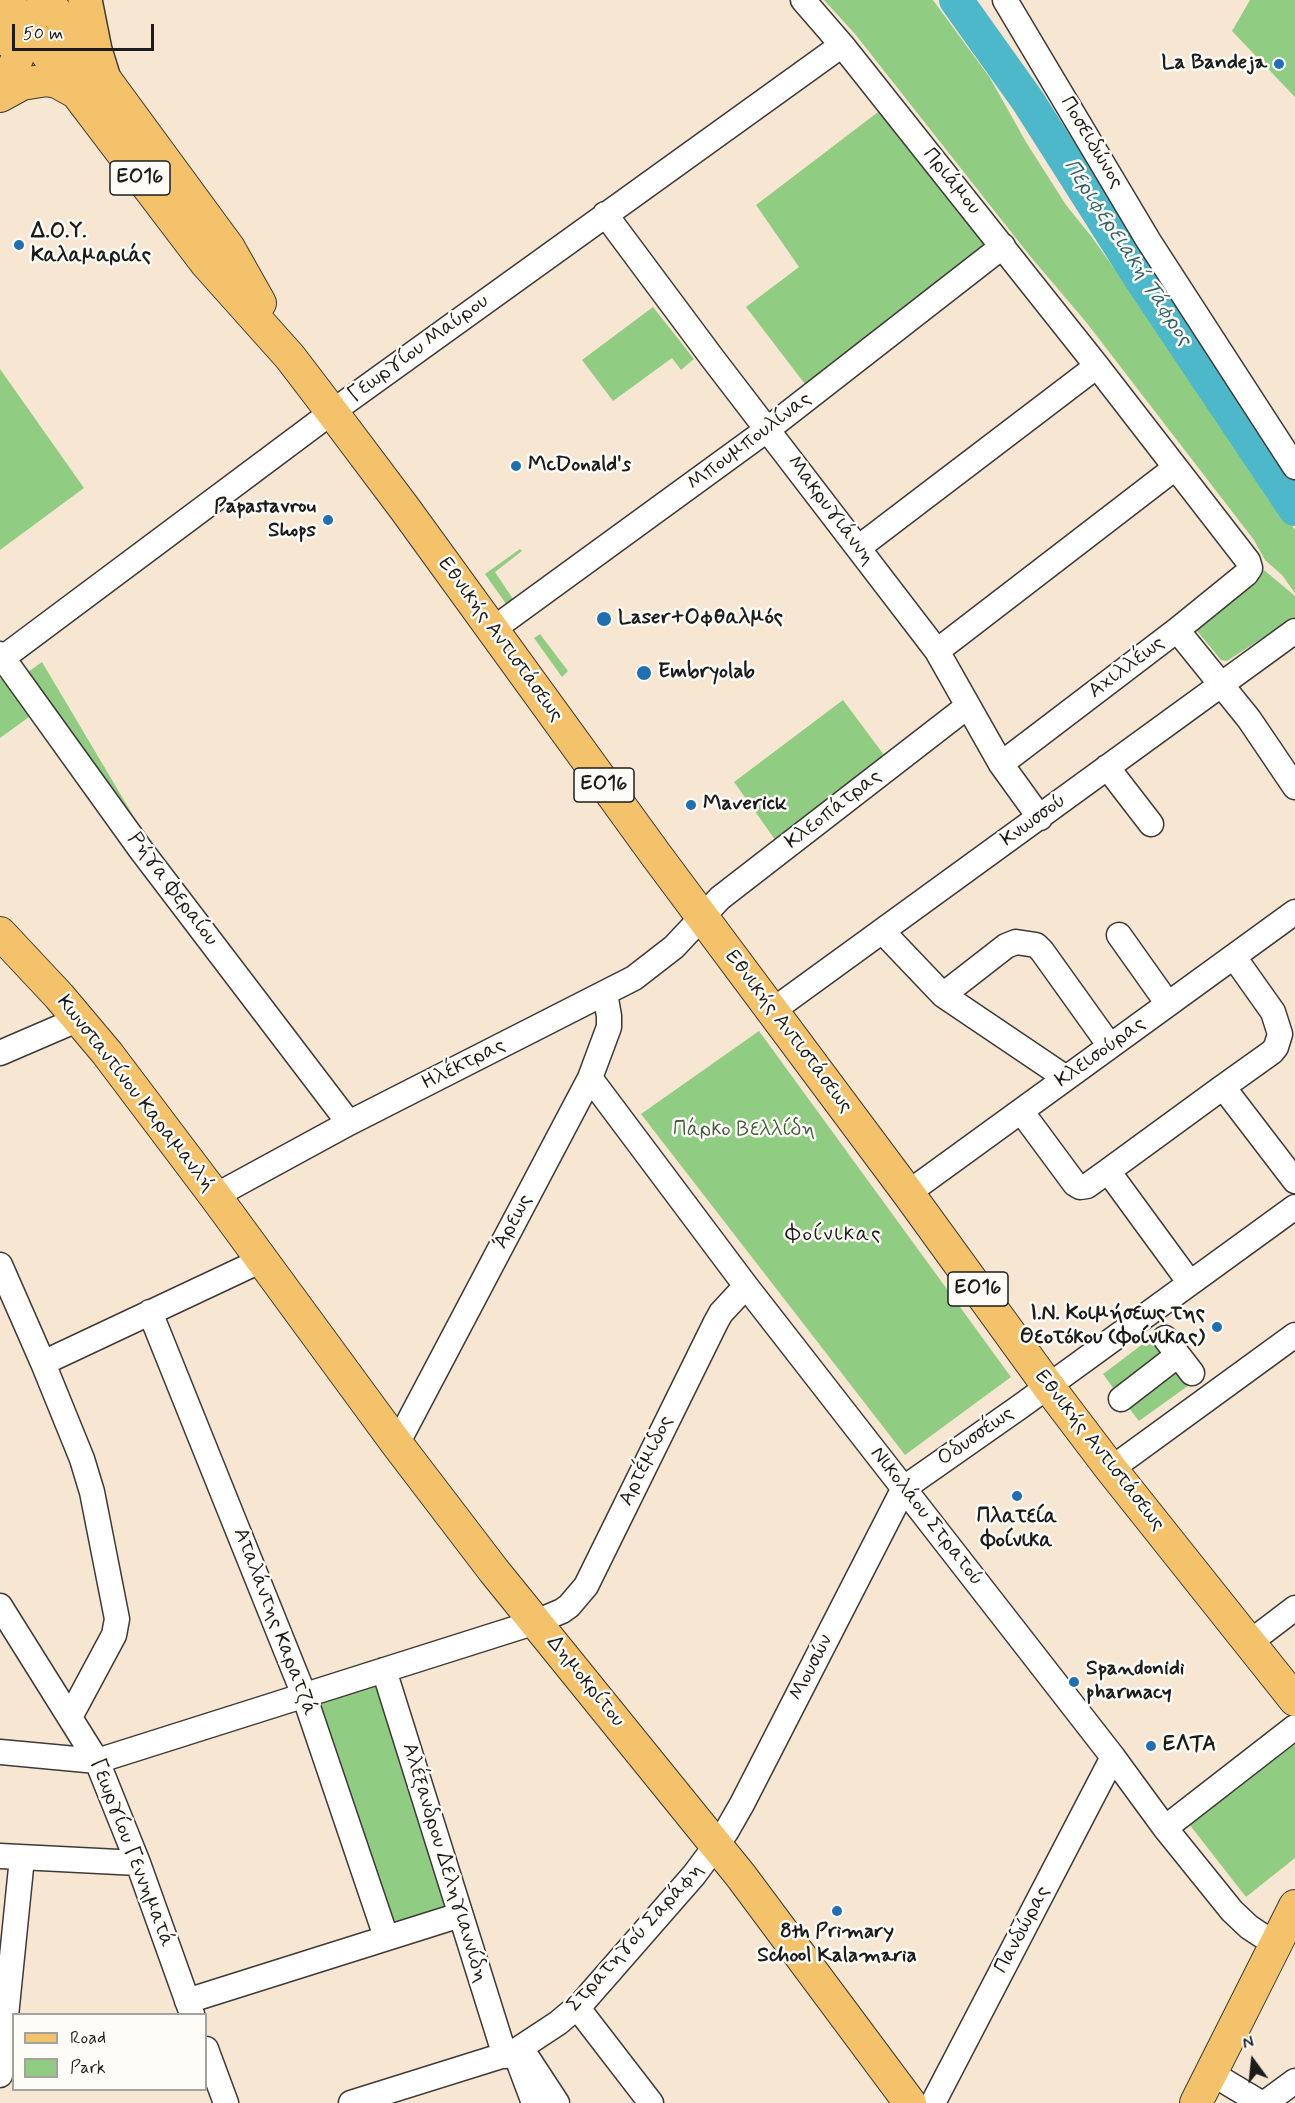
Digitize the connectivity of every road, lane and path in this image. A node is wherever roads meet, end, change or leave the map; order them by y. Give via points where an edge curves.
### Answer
1 (46, 0) edge
2 (85, 0) edge
3 (803, 0) edge
4 (1005, 0) edge
5 (16, 1) edge
6 (14, 34) edge
7 (842, 45) junction
8 (90, 86) junction
9 (0, 94) edge
10 (605, 214) junction
11 (1003, 246) junction
12 (1098, 366) junction
13 (332, 412) junction
14 (768, 429) junction
15 (1291, 450) edge
16 (1175, 468) junction
17 (858, 548) junction
18 (1250, 568) joint
19 (492, 630) junction
20 (1177, 630) junction
21 (1295, 631) edge
22 (937, 651) junction
23 (1, 657) edge
24 (1221, 684) junction
25 (968, 706) junction
26 (1001, 764) junction
27 (1107, 766) junction
28 (1295, 787) edge
29 (1040, 818) junction
30 (1152, 825) dead end
31 (1295, 912) edge
32 (702, 917) junction
33 (882, 931) junction
34 (0, 933) edge
35 (1119, 935) dead end
36 (1234, 957) junction
37 (605, 993) junction
38 (943, 995) junction
39 (1168, 1004) junction
40 (772, 1011) junction
41 (79, 1019) junction
42 (1110, 1046) junction
43 (0, 1053) edge
44 (590, 1078) junction
45 (1066, 1078) junction
46 (1223, 1087) junction
47 (1021, 1111) junction
48 (350, 1123) junction
49 (1108, 1171) junction
50 (1295, 1181) edge
51 (908, 1193) junction
52 (215, 1196) junction
53 (1295, 1207) edge
54 (262, 1260) junction
55 (0, 1265) edge
56 (1190, 1283) junction
57 (746, 1286) junction
58 (150, 1312) junction
59 (1295, 1335) edge
60 (1178, 1356) dead end
61 (43, 1362) junction
62 (1048, 1386) junction
63 (1121, 1399) dead end
64 (397, 1444) junction
65 (1111, 1469) junction
66 (904, 1488) junction
67 (0, 1606) edge
68 (1295, 1608) edge
69 (536, 1622) junction
70 (1249, 1643) junction
71 (384, 1670) junction
72 (304, 1695) junction
73 (1295, 1700) edge
74 (70, 1716) junction
75 (1295, 1727) edge
76 (0, 1752) edge
77 (1113, 1757) junction
78 (97, 1761) junction
79 (1166, 1828) junction
80 (716, 1846) junction
81 (11, 1857) edge
82 (138, 1863) junction
83 (1295, 1906) edge
84 (460, 1915) junction
85 (386, 1937) junction
86 (1277, 1941) junction
87 (577, 2007) junction
88 (190, 2008) edge
89 (1, 2050) edge
90 (207, 2052) edge
91 (513, 2052) junction
92 (1211, 2073) junction
93 (0, 2075) edge
94 (1295, 2080) edge
95 (226, 2103) edge
96 (351, 2103) edge
97 (534, 2103) edge
98 (557, 2103) edge
99 (651, 2103) edge
100 (909, 2103) edge
101 (933, 2103) edge
102 (1196, 2103) edge
103 (1263, 2103) edge

1 - 8 main road, Εθνικής Αντιστάσεως / ΕΟ16
2 - 8 highway via 95,50
3 - 7 street, Πριάμου
4 - 15 street, Ποσειδώνος via 1148,240
5 - 6 main road
6 - 8 main road, Εθνικής Αντιστάσεως / ΕΟ16
6 - 9 main road via 12,72
7 - 10 street, Γεωργίου Μαύρου
7 - 11 street, Πριάμου
8 - 9 main road via 47,80 22,84
8 - 13 main road, Εθνικής Αντιστάσεως / ΕΟ16 via 228,248 290,357
10 - 13 street, Γεωργίου Μαύρου
10 - 14 street, Μακρυγιάννη
11 - 12 street, Πριάμου
11 - 14 street, Μπουμπουλίνας
12 - 16 street, Πριάμου
12 - 17 street
13 - 19 main road, Εθνικής Αντιστάσεως / ΕΟ16
13 - 23 street, Γεωργίου Μαύρου
14 - 17 street, Μακρυγιάννη
14 - 19 street, Μπουμπουλίνας
16 - 18 street, Πριάμου
16 - 22 street
17 - 22 street, Μακρυγιάννη
18 - 20 street, Αχιλλέως
19 - 32 main road, Εθνικής Αντιστάσεως / ΕΟ16
20 - 24 street
20 - 26 street, Αχιλλέως
21 - 24 street, Κνωσσού
22 - 25 street, Μακρυγιάννη
23 - 48 street, Ρήγα Φεραίου via 141,850
24 - 27 street, Κνωσσού
24 - 28 street
25 - 26 street, Μακρυγιάννη
25 - 32 street, Κλεοπάτρας via 720,898
26 - 29 street, Μακρυγιάννη
27 - 29 street, Κνωσσού
27 - 30 street
29 - 33 street, Κνωσσού
31 - 36 street, Κλεισούρας
32 - 37 street, Ηλέκτρας via 648,969
32 - 40 main road, Εθνικής Αντιστάσεως / ΕΟ16
33 - 38 street
33 - 40 street, Κνωσσού
34 - 41 main road, Κωνσταντίνου Καραμανλή
35 - 39 street
36 - 39 street, Κλεισούρας
36 - 46 street via 1273,1012 1280,1034 1272,1052
37 - 44 street, Άρεως via 609,1027
37 - 48 street, Ηλέκτρας
38 - 42 street via 1006,946 1016,942 1036,945
38 - 45 street
39 - 42 street, Κλεισούρας
40 - 51 main road, Εθνικής Αντιστάσεως / ΕΟ16
41 - 43 street
41 - 52 main road, Κωνσταντίνου Καραμανλή
42 - 45 street, Κλεισούρας
44 - 57 street, Νικολάου Στρατού
44 - 64 street, Άρεως
45 - 47 street, Κλεισούρας
46 - 49 street
46 - 50 street
47 - 49 street via 1075,1184 1087,1186
47 - 51 street, Κλεισούρας
48 - 52 street, Ηλέκτρας
49 - 56 street
51 - 62 main road, Εθνικής Αντιστάσεως / ΕΟ16
52 - 54 main road, Κωνσταντίνου Καραμανλή
53 - 56 street, Οδυσσέως
54 - 58 street
54 - 64 main road, Δημοκρίτου
55 - 61 street
56 - 62 street, Οδυσσέως
57 - 66 street, Νικολάου Στρατού
57 - 69 street, Αρτέμιδος via 716,1322 586,1586 562,1611
58 - 61 street
58 - 72 street, Αταλάντης Καρατζά
59 - 65 street
60 - 63 street
61 - 74 street via 92,1492 117,1619 114,1635
62 - 65 main road, Εθνικής Αντιστάσεως / ΕΟ16
62 - 66 street, Οδυσσέως
64 - 69 main road, Δημοκρίτου
65 - 70 main road, Εθνικής Αντιστάσεως / ΕΟ16
66 - 77 street, Νικολάου Στρατού
66 - 80 street, Μουσών via 742,1804
67 - 74 street, Γεωργίου Γεννηματά
68 - 70 street
69 - 71 street, Αρτέμιδος
69 - 80 main road, Δημοκρίτου
70 - 73 main road, Εθνικής Αντιστάσεως / ΕΟ16
71 - 72 street, Αρτέμιδος
71 - 84 street, Αλέξανδρου Δεληγιαννίδη
72 - 78 street, Αρτέμιδος
72 - 85 street, Αταλάντης Καρατζά
74 - 78 street, Γεωργίου Γεννηματά
75 - 79 street
76 - 78 street
77 - 79 street, Νικολάου Στρατού
77 - 101 street, Πανδώρας
78 - 82 street, Γεωργίου Γεννηματά
79 - 86 street, Νικολάου Στρατού via 1232,1911 1249,1927
80 - 87 street, Στρατηγού Σαράφη
80 - 100 main road, Δημοκρίτου
81 - 82 street
81 - 89 street
82 - 88 street, Γεωργίου Γεννηματά
83 - 86 main road
84 - 85 street
84 - 91 street, Αλέξανδρου Δεληγιαννίδη
85 - 88 street
86 - 92 main road
87 - 91 street, Στρατηγού Σαράφη
87 - 99 street
89 - 93 street
90 - 95 street
91 - 96 street, Στρατηγού Σαράφη
91 - 97 street
91 - 98 street
92 - 102 main road
92 - 103 street
94 - 103 street

